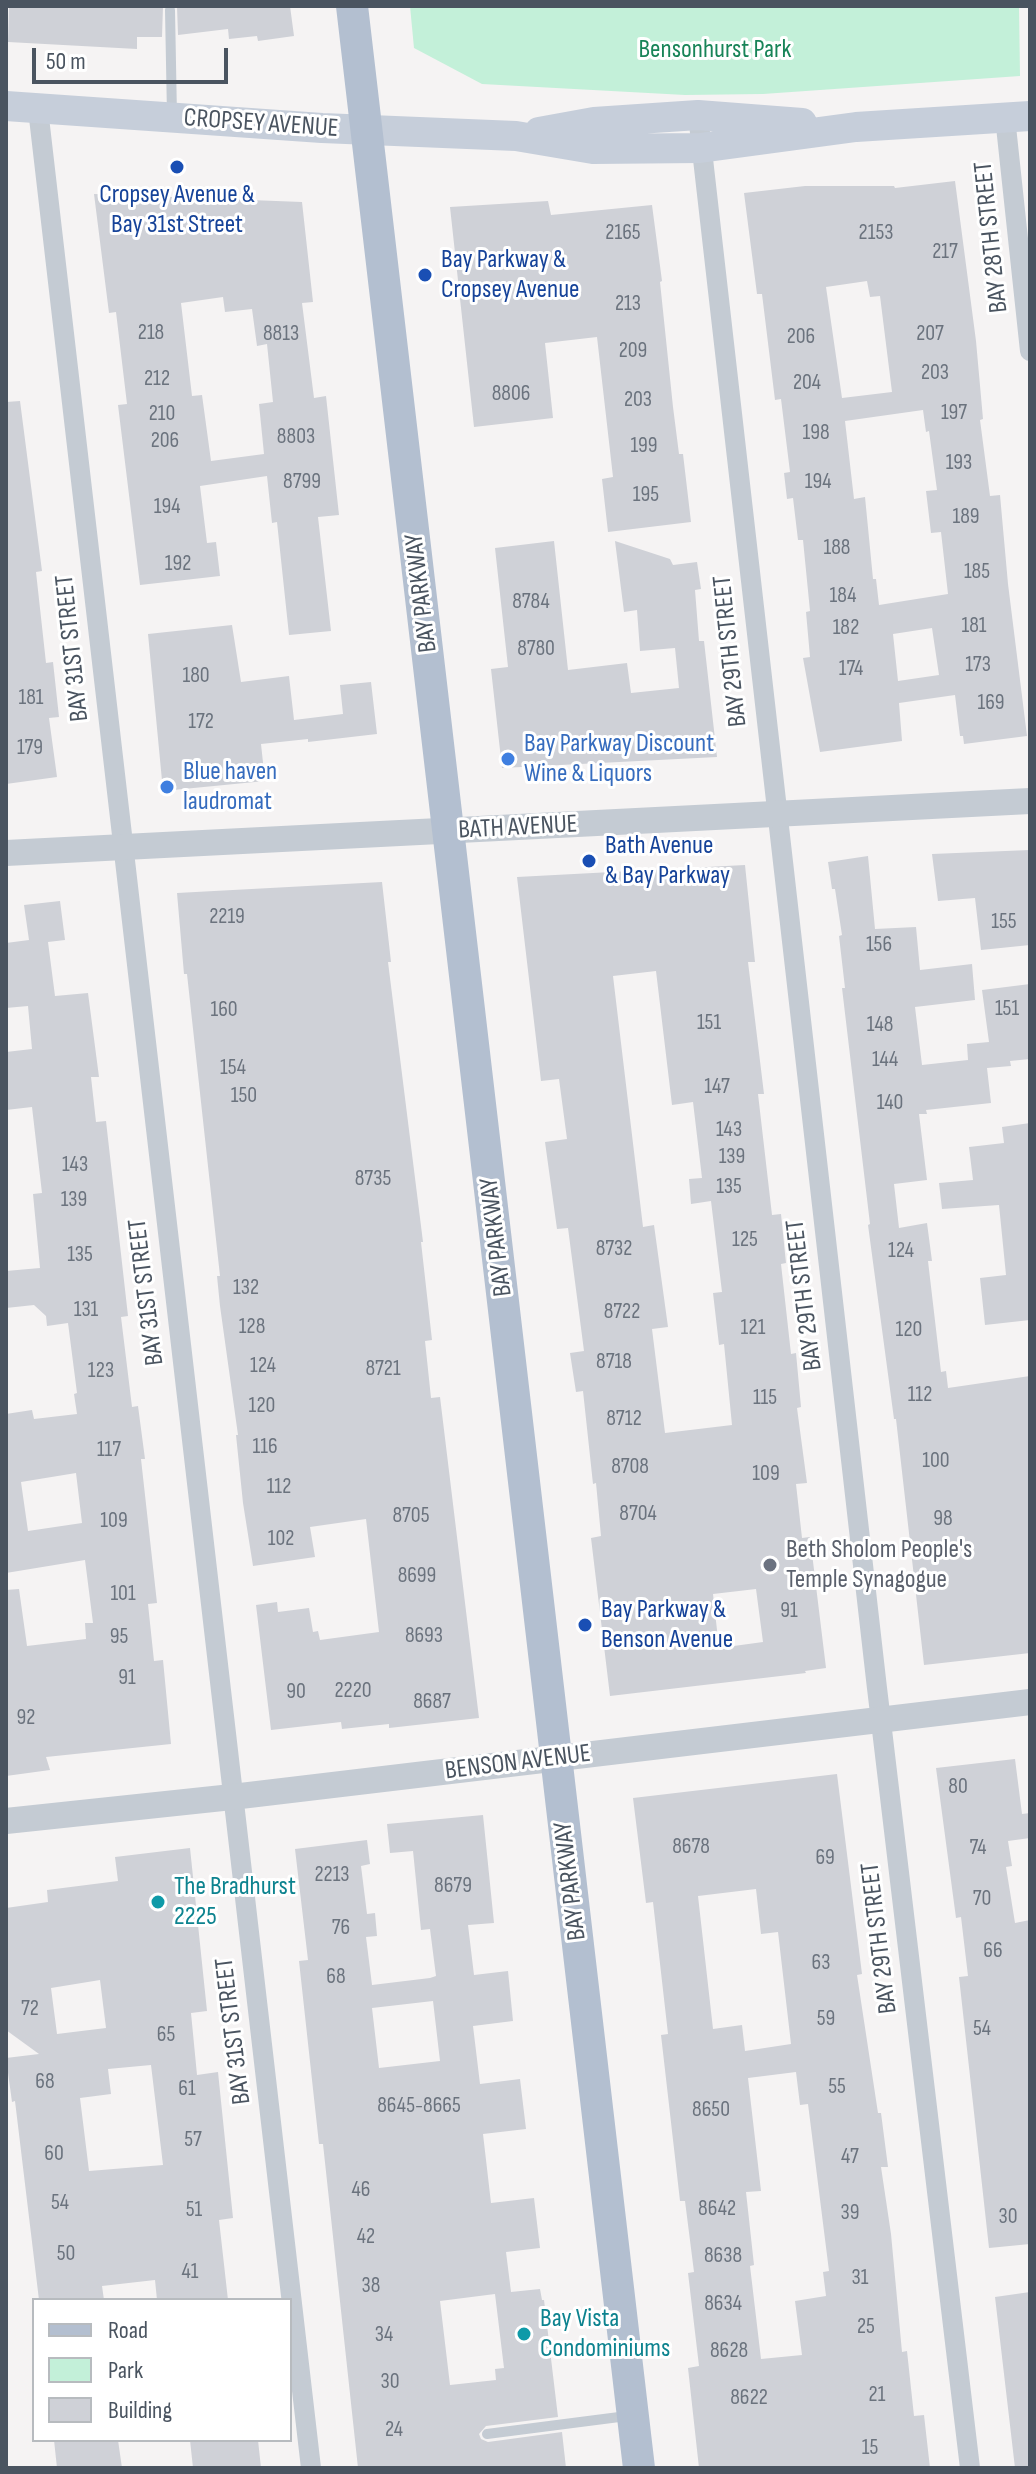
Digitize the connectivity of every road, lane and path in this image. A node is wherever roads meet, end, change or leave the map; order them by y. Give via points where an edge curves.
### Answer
1 (352, 6) edge
2 (170, 10) dead end
3 (6, 106) edge
4 (38, 109) junction
5 (698, 115) junction
6 (1018, 116) edge
7 (172, 118) junction
8 (856, 127) junction
9 (366, 130) junction
10 (516, 136) junction
11 (700, 148) junction
12 (1030, 351) edge
13 (1030, 801) edge
14 (776, 814) junction
15 (450, 832) junction
16 (122, 847) junction
17 (6, 853) edge
18 (1030, 1702) edge
19 (880, 1719) junction
20 (557, 1758) junction
21 (232, 1797) junction
22 (6, 1821) edge
23 (291, 2298) edge
24 (292, 2307) edge
25 (633, 2415) junction
26 (487, 2434) dead end
27 (311, 2468) edge
28 (639, 2468) edge
29 (970, 2468) edge

1 - 9 main road, BAY PARKWAY
2 - 7 lane
3 - 4 main road, CROPSEY AVENUE
4 - 7 main road, CROPSEY AVENUE
4 - 16 street, BAY 31ST STREET
5 - 8 main road, CROPSEY AVENUE
5 - 10 main road, CROPSEY AVENUE via 594,122
5 - 11 street, BAY 29TH STREET
6 - 8 main road, CROPSEY AVENUE
6 - 12 street, BAY 28TH STREET
7 - 9 main road, CROPSEY AVENUE
8 - 11 main road, CROPSEY AVENUE
9 - 10 main road, CROPSEY AVENUE
9 - 15 main road, BAY PARKWAY
10 - 11 main road, CROPSEY AVENUE via 593,149
11 - 14 street, BAY 29TH STREET
13 - 14 street, BATH AVENUE
14 - 15 street, BATH AVENUE
14 - 19 street, BAY 29TH STREET
15 - 16 street, BATH AVENUE
15 - 20 main road, BAY PARKWAY
16 - 17 street, BATH AVENUE
16 - 21 street, BAY 31ST STREET
18 - 19 street, BENSON AVENUE
19 - 20 street, BENSON AVENUE
19 - 29 street, BAY 29TH STREET
20 - 21 street, BENSON AVENUE
20 - 25 main road, BAY PARKWAY
21 - 22 street, BENSON AVENUE
21 - 23 street, BAY 31ST STREET
24 - 27 street, BAY 31ST STREET
25 - 26 lane
25 - 28 main road, BAY PARKWAY

